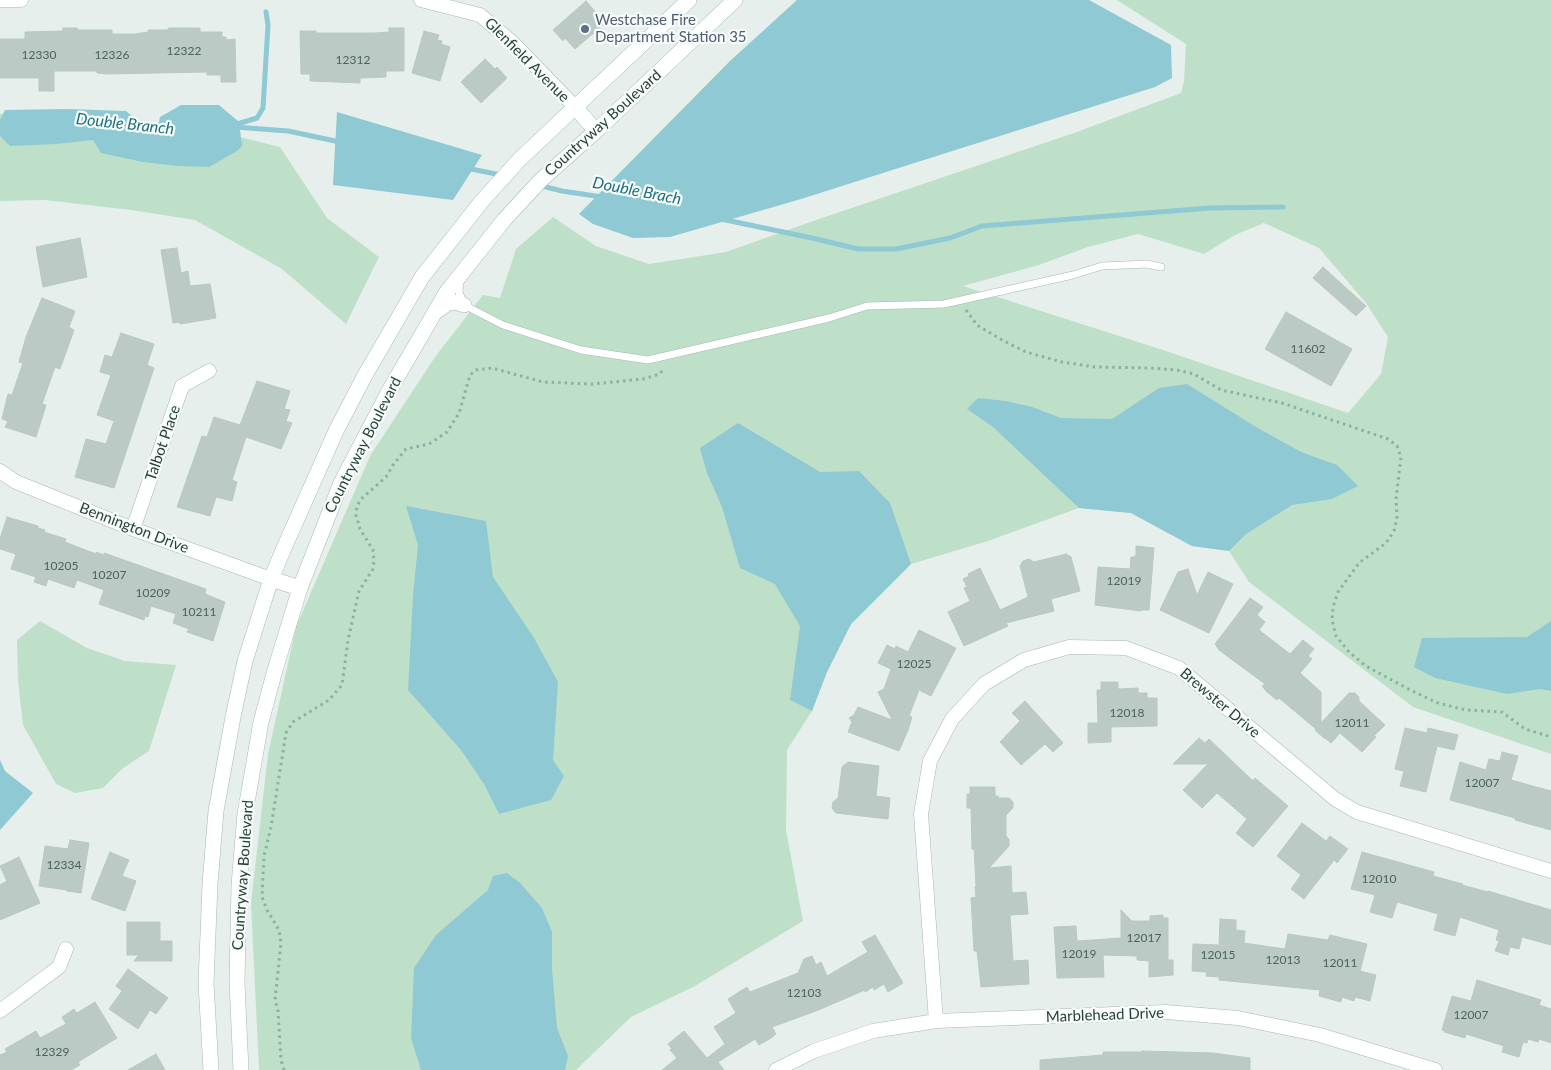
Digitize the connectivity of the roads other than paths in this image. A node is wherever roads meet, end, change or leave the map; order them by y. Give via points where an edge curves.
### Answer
1 (0, 0) edge
2 (21, 0) edge
3 (421, 0) edge
4 (689, 0) edge
5 (735, 0) edge
6 (575, 107) junction
7 (596, 131) junction
8 (1160, 267) dead end
9 (464, 271) junction
10 (464, 304) junction
11 (434, 314) junction
12 (209, 371) dead end
13 (0, 471) edge
14 (133, 528) junction
15 (271, 579) junction
16 (300, 588) junction
17 (1551, 872) edge
18 (66, 949) dead end
19 (0, 1011) edge
20 (936, 1021) junction
21 (212, 1070) edge
22 (241, 1070) edge
23 (776, 1070) edge
24 (1435, 1070) edge

1 - 2 street
3 - 6 street, Glenfield Avenue via 480,15 513,42
4 - 6 street, Countryway Boulevard
5 - 7 street, Countryway Boulevard
6 - 7 street
6 - 15 street, Countryway Boulevard via 520,159 482,201 422,277 336,431
7 - 9 street, Countryway Boulevard via 541,180
8 - 10 lane via 1147,264 1102,266 944,304 867,306 829,318 648,360 581,350 504,325
9 - 10 lane via 459,292
9 - 11 street, Countryway Boulevard
10 - 11 street via 448,303
11 - 16 street, Countryway Boulevard via 341,483
12 - 14 street, Talbot Place via 182,386
13 - 14 street, Bennington Drive via 16,482
14 - 15 street, Bennington Drive
15 - 16 street
15 - 21 street, Countryway Boulevard via 245,661 216,811 206,983
16 - 22 street, Countryway Boulevard via 274,670 245,814 239,885 237,983
17 - 20 street, Brewster Drive via 1357,812 1335,799 1179,668 1126,648 1070,647 1024,660 984,684 952,719 930,761 921,814
18 - 19 street via 59,968
20 - 23 street, Marblehead Drive via 873,1031 814,1051
20 - 24 street, Marblehead Drive via 1166,1012 1238,1018 1320,1035

